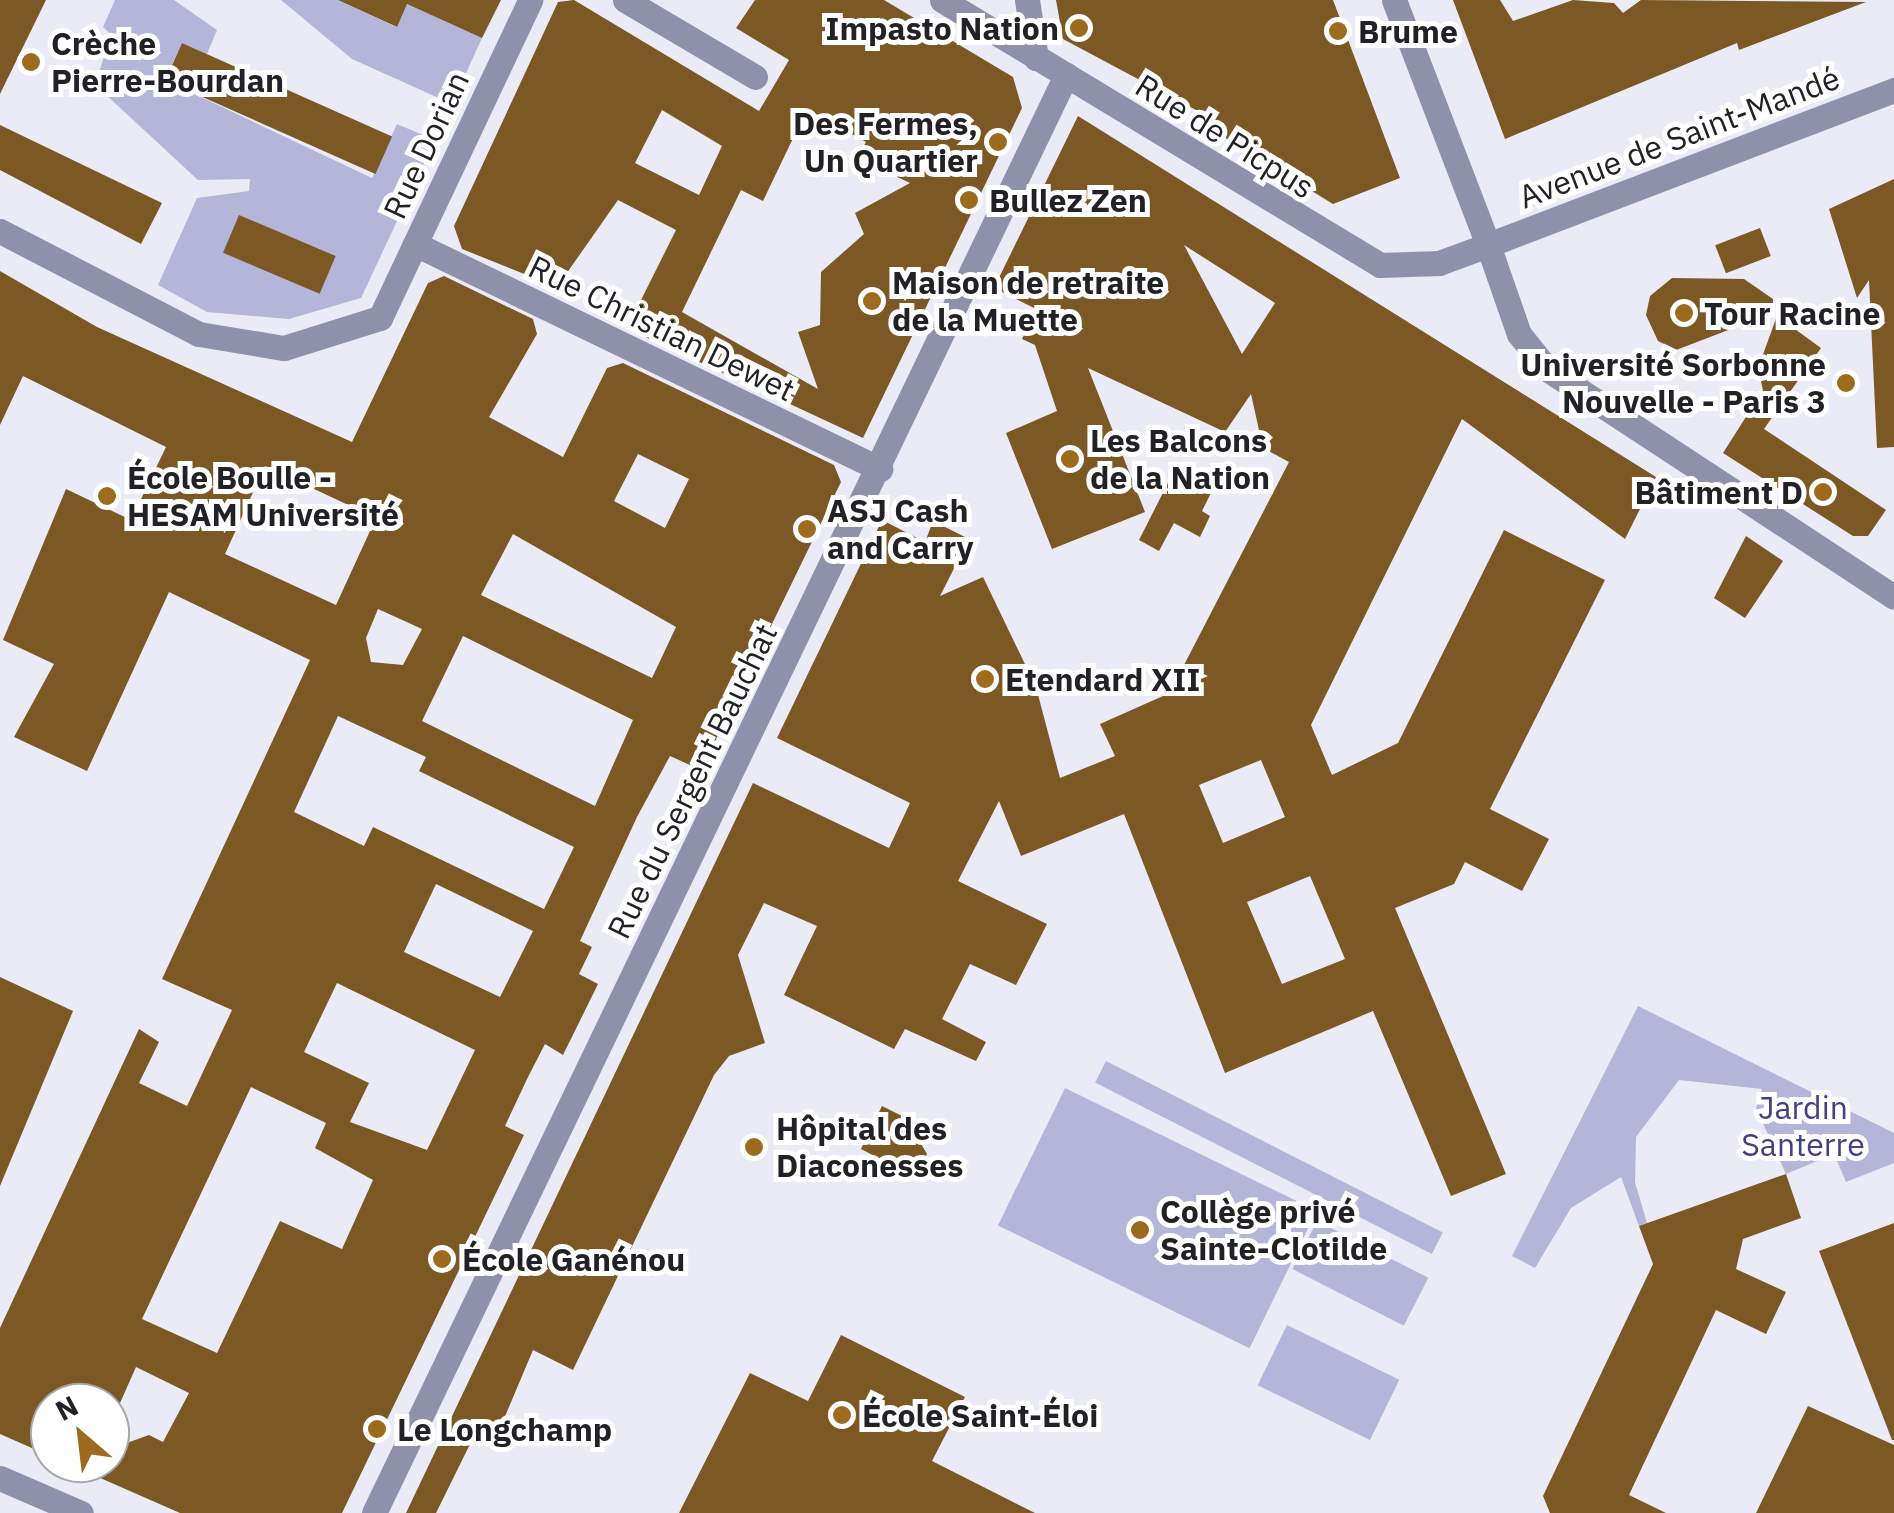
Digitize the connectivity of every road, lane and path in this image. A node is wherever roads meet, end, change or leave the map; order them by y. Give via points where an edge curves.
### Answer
1 (530, 0) edge
2 (625, 0) edge
3 (942, 0) edge
4 (1027, 0) edge
5 (1394, 0) edge
6 (1036, 58) junction
7 (1066, 75) junction
8 (755, 77) dead end
9 (1894, 90) edge
10 (0, 232) edge
11 (415, 244) junction
12 (1488, 244) junction
13 (880, 469) junction
14 (1894, 597) edge
15 (0, 1478) edge
16 (82, 1513) edge
17 (374, 1513) edge

1 - 11 street, Rue Dorian
2 - 8 street
3 - 6 street, Rue de Picpus
4 - 6 street
5 - 12 street
6 - 7 street, Rue de Picpus
7 - 12 street, Rue de Picpus via 1380,265 1439,263
7 - 13 street, Rue du Sergent Bauchat
9 - 12 street, Avenue de Saint-Mandé
10 - 11 street, Rue Dorian via 198,334 284,348 380,318
11 - 13 street, Rue Christian Dewet
12 - 14 street via 1532,356
13 - 17 street, Rue du Sergent Bauchat
15 - 16 street

